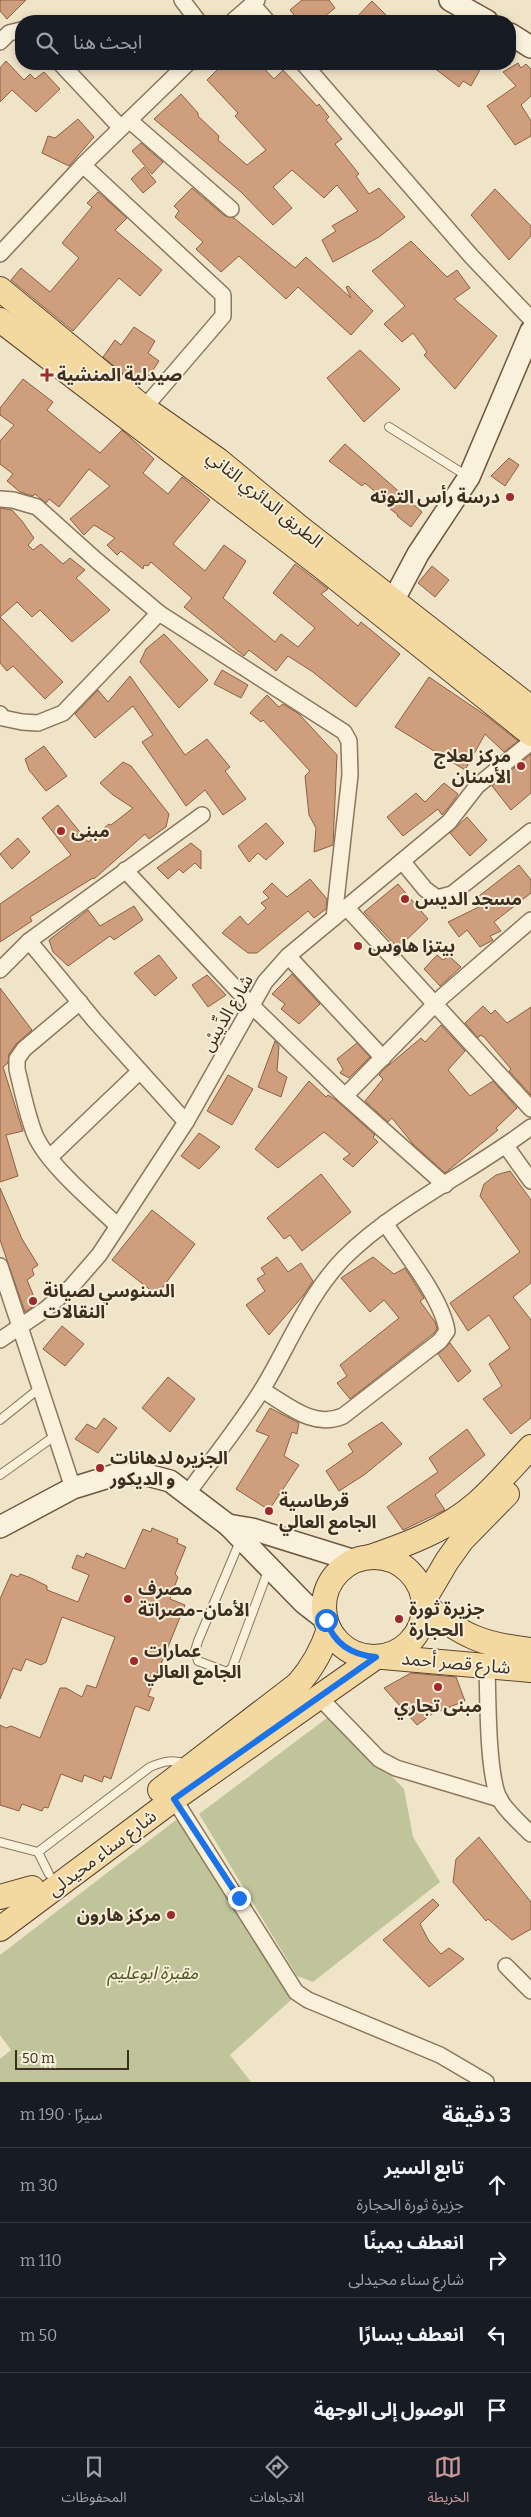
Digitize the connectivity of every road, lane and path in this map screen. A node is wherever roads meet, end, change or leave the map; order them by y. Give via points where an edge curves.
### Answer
1 (182, 0) edge
2 (450, 0) edge
3 (255, 2) edge
4 (193, 15) edge
5 (240, 15) edge
6 (263, 15) edge
7 (477, 15) edge
8 (15, 32) edge
9 (516, 38) edge
10 (0, 42) edge
11 (531, 47) edge
12 (67, 70) edge
13 (181, 70) edge
14 (309, 70) edge
15 (125, 124) junction
16 (83, 164) junction
17 (231, 209) dead end
18 (0, 254) edge
19 (0, 289) edge
20 (0, 320) edge
21 (531, 320) edge
22 (531, 331) edge
23 (144, 408) junction
24 (389, 427) dead end
25 (469, 477) junction
26 (0, 499) edge
27 (389, 609) junction
28 (159, 613) junction
29 (531, 708) edge
30 (1, 718) edge
31 (531, 734) edge
32 (531, 742) edge
33 (202, 815) dead end
34 (531, 832) edge
35 (402, 861) junction
36 (126, 870) junction
37 (346, 907) junction
38 (334, 918) junction
39 (531, 920) edge
40 (29, 941) junction
41 (288, 956) junction
42 (0, 970) edge
43 (80, 1002) junction
44 (435, 1004) junction
45 (252, 1006) junction
46 (383, 1058) junction
47 (140, 1071) junction
48 (345, 1096) junction
49 (531, 1109) edge
50 (186, 1122) junction
51 (531, 1128) edge
52 (506, 1146) junction
53 (50, 1157) junction
54 (531, 1181) edge
55 (445, 1185) junction
56 (386, 1223) junction
57 (118, 1226) junction
58 (0, 1266) edge
59 (20, 1327) junction
60 (0, 1340) edge
61 (41, 1387) junction
62 (262, 1390) junction
63 (0, 1420) edge
64 (56, 1435) junction
65 (531, 1447) edge
66 (531, 1467) edge
67 (0, 1475) edge
68 (73, 1488) junction
69 (188, 1493) junction
70 (0, 1527) edge
71 (234, 1532) junction
72 (360, 1560) junction
73 (270, 1568) junction
74 (424, 1602) junction
75 (328, 1625) junction
76 (531, 1650) edge
77 (379, 1657) junction
78 (487, 1665) junction
79 (531, 1670) edge
80 (319, 1698) junction
81 (192, 1766) junction
82 (174, 1799) junction
83 (500, 1799) junction
84 (531, 1834) edge
85 (0, 1842) edge
86 (38, 1852) junction
87 (41, 1881) junction
88 (0, 1898) edge
89 (0, 1910) edge
90 (0, 1929) edge
91 (506, 1966) dead end
92 (531, 1991) edge
93 (481, 2079) edge
94 (461, 2082) edge

1 - 4 street
2 - 7 street
3 - 5 street
3 - 6 street
8 - 10 street
9 - 11 street
12 - 15 street
13 - 15 street
14 - 21 street
15 - 16 street
15 - 17 street
16 - 18 street
16 - 23 street via 223,295 223,316
19 - 23 main road, الطريق الدائري الثاني
20 - 27 main road, الطريق الدائري الثاني
22 - 25 street
23 - 27 main road, الطريق الدائري الثاني via 218,460
24 - 25 lane
25 - 27 street via 418,554
26 - 28 street via 37,507
27 - 29 main road, الطريق الدائري الثاني
27 - 31 main road, الطريق الدائري الثاني
28 - 30 street via 63,713 38,723
28 - 38 street via 328,721 347,737 350,774
32 - 35 street, شارع الدِّيسْ via 477,786 449,822
33 - 36 street
34 - 35 street via 452,894 436,898
35 - 37 street, شارع الدِّيسْ
36 - 40 street
36 - 45 street
37 - 38 street, شارع الدِّيسْ
37 - 44 street
38 - 41 street, شارع الدِّيسْ
39 - 44 street
40 - 42 street
40 - 43 street
41 - 45 street, شارع الدِّيسْ via 265,982
41 - 46 street
43 - 47 street
43 - 53 street via 24,1049 17,1059 35,1135
44 - 46 street
44 - 49 street
45 - 48 street
45 - 50 street, شارع الدِّيسْ
46 - 48 street
47 - 50 street
47 - 53 street
48 - 55 street
50 - 57 street, شارع الدِّيسْ
51 - 52 street
52 - 54 street
52 - 55 street
53 - 57 street
55 - 56 street
56 - 62 street via 344,1257 319,1290
56 - 62 street via 438,1303 445,1319 447,1331 444,1336 343,1416 331,1421 306,1416
57 - 59 street, شارع الدِّيسْ via 72,1286
58 - 59 street
59 - 60 street, شارع الدِّيسْ
59 - 61 street
61 - 63 lane
61 - 64 street
62 - 69 street
64 - 67 lane
64 - 68 street
65 - 72 main road via 477,1503 452,1522 429,1535
66 - 74 main road via 462,1540
68 - 69 street via 115,1475 143,1474 170,1481
68 - 70 street
69 - 71 street
71 - 72 street via 252,1529
71 - 73 street
71 - 73 lane via 195,1651 198,1661 221,1671 227,1672 232,1668
72 - 74 main road via 382,1558 406,1570 418,1583
72 - 75 main road via 342,1570 332,1581 325,1600
73 - 75 street
74 - 76 main road, شارع قصر أحمد via 448,1625 468,1637 500,1647
74 - 77 main road via 422,1622 413,1638 399,1650
75 - 77 main road via 348,1650
75 - 81 main road via 319,1656 298,1684
77 - 78 main road, شارع قصر أحمد
77 - 80 main road, شارع سناء محيدلى
78 - 79 main road, شارع قصر أحمد
78 - 83 street via 491,1760
80 - 82 main road, شارع سناء محيدلى
80 - 83 street via 380,1759 396,1768
81 - 86 lane via 174,1760 150,1768
81 - 87 main road
82 - 90 main road, شارع سناء محيدلى
82 - 93 street via 296,1992 308,2000 440,2055
83 - 84 street
85 - 86 lane
86 - 87 lane
87 - 88 main road
87 - 89 main road
91 - 92 street
93 - 94 street

